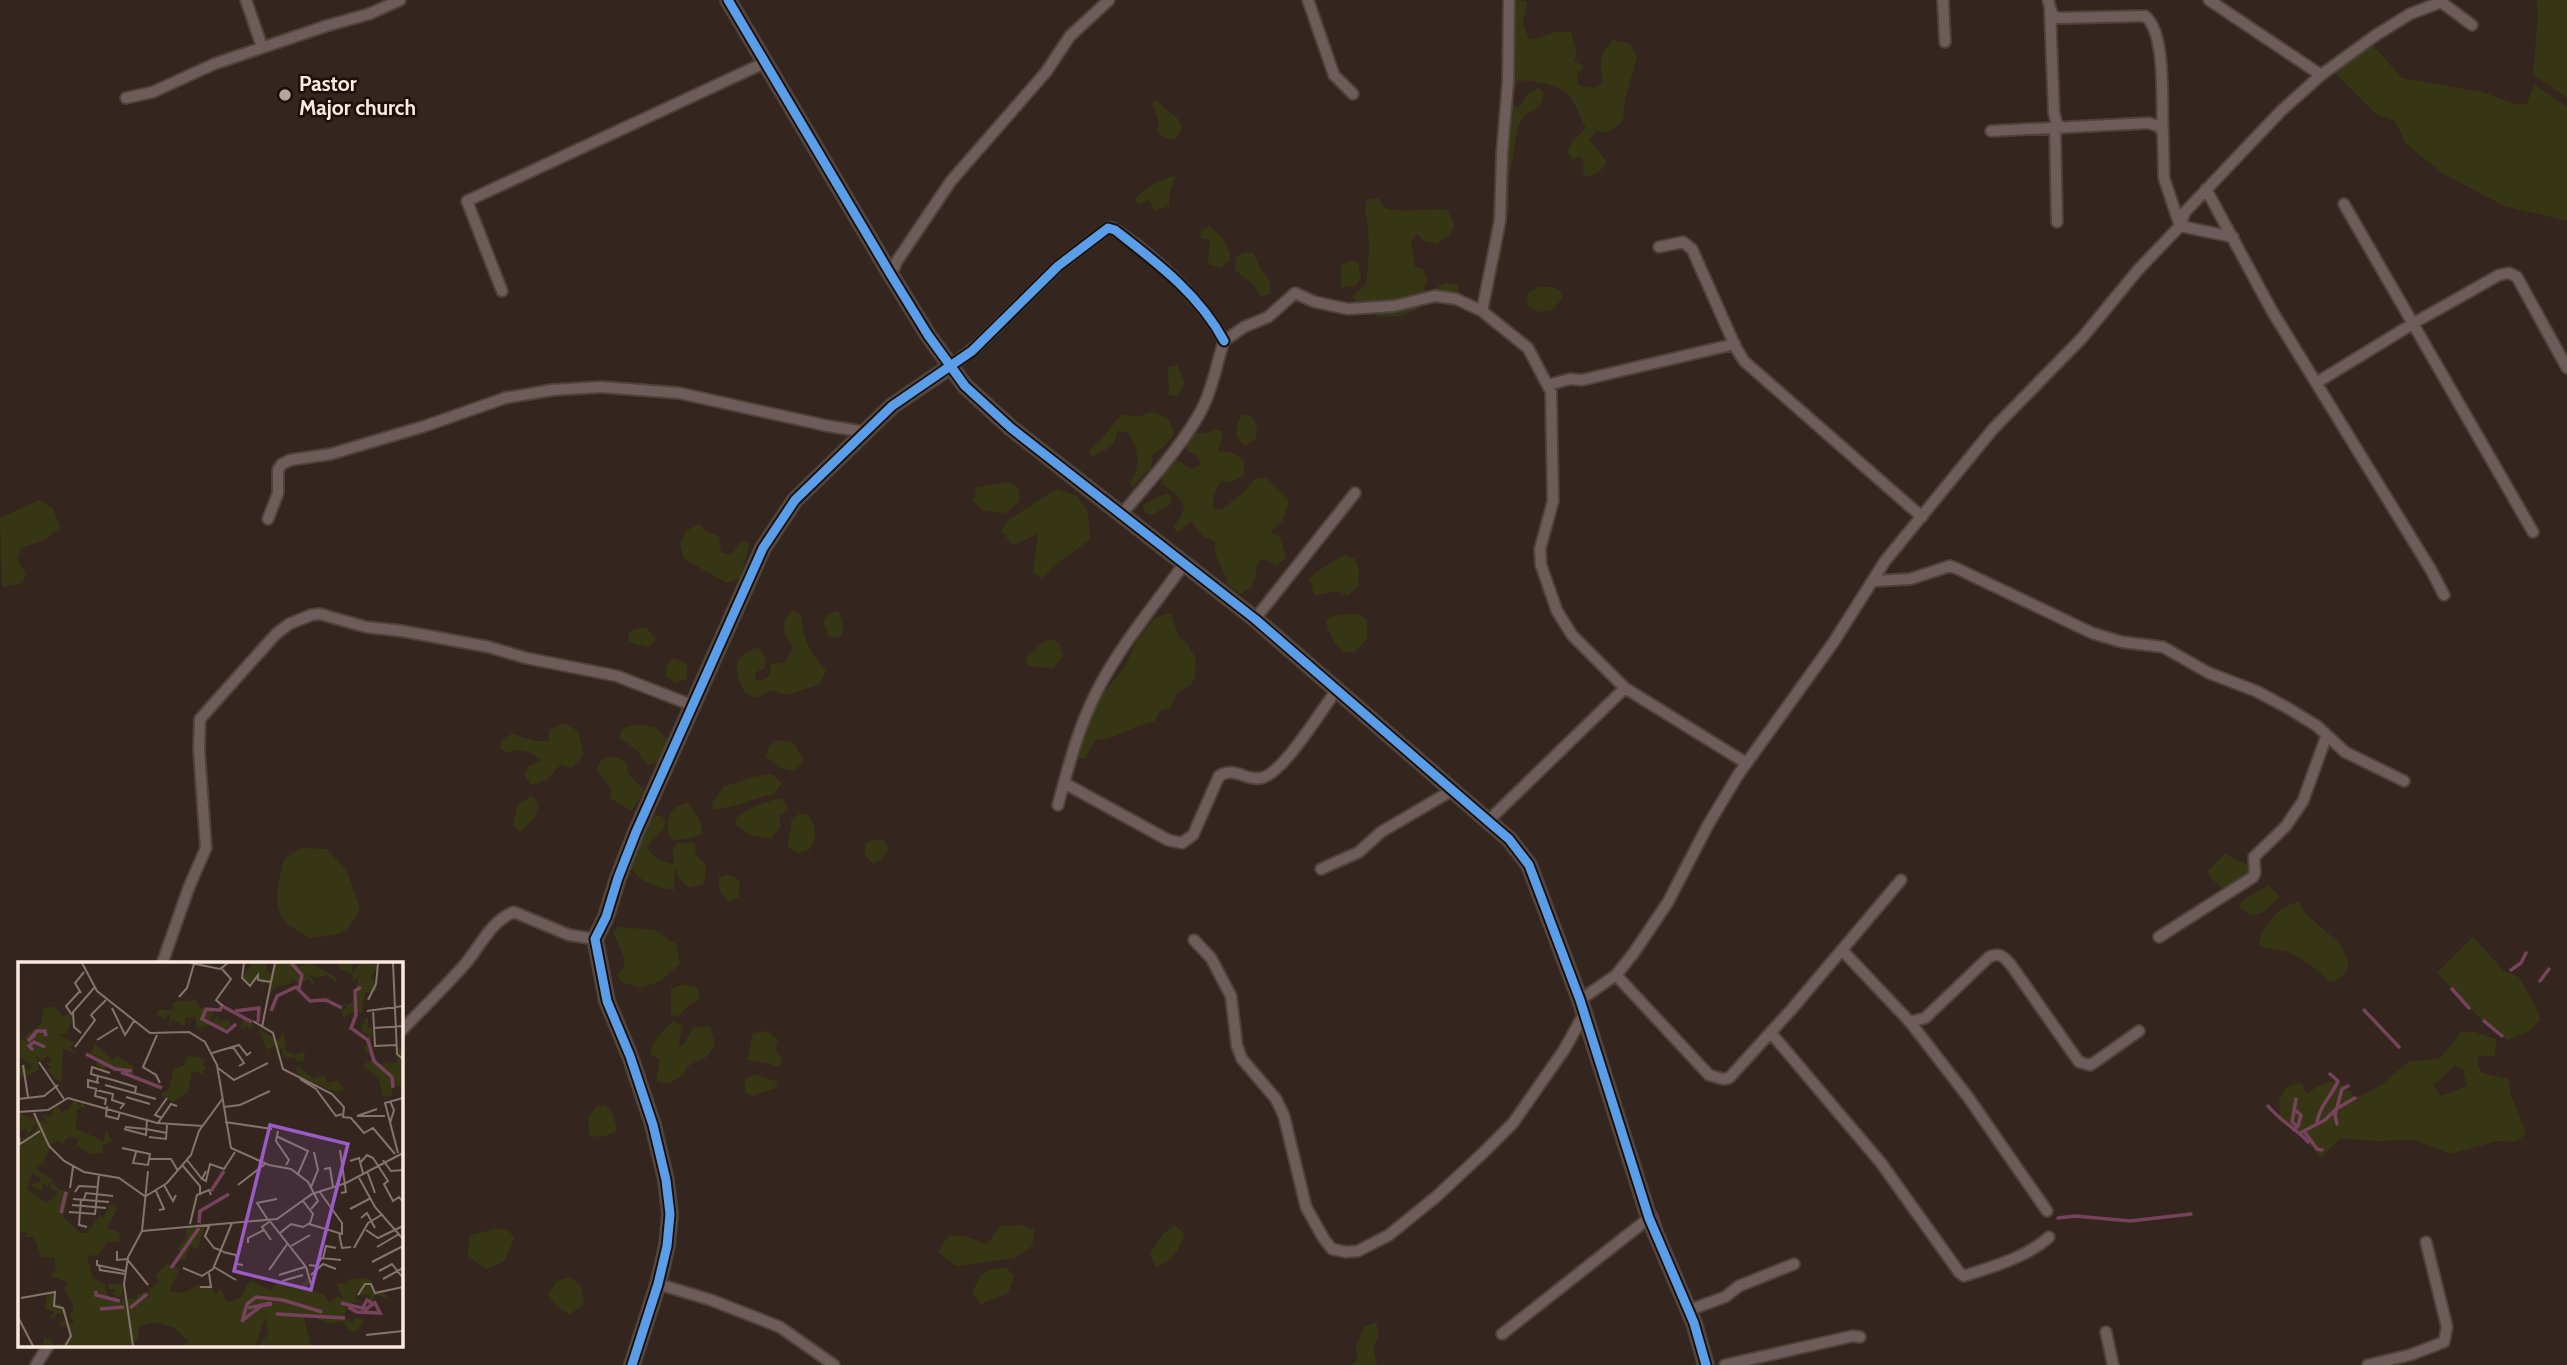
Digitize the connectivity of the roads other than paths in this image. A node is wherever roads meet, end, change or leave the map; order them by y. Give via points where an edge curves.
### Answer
1 (246, 0) edge
2 (400, 0) edge
3 (728, 0) edge
4 (1110, 0) edge
5 (1308, 0) edge
6 (1509, 0) edge
7 (1943, 0) edge
8 (2209, 0) edge
9 (2049, 4) edge
10 (2472, 25) dead end
11 (1945, 42) dead end
12 (262, 47) junction
13 (766, 62) junction
14 (2321, 75) junction
15 (1353, 94) dead end
16 (126, 98) dead end
17 (2058, 128) junction
18 (1991, 131) dead end
19 (2162, 134) junction
20 (2206, 189) junction
21 (2344, 204) dead end
22 (2057, 222) dead end
23 (2180, 226) junction
24 (2233, 237) junction
25 (1659, 247) dead end
26 (891, 275) junction
27 (502, 291) dead end
28 (1482, 311) junction
29 (2414, 323) junction
30 (1224, 341) junction
31 (1735, 344) junction
32 (951, 366) junction
33 (2567, 368) edge
34 (2316, 383) junction
35 (1548, 385) junction
36 (866, 432) junction
37 (1355, 494) dead end
38 (1121, 515) junction
39 (1922, 517) junction
40 (268, 519) dead end
41 (2533, 532) dead end
42 (1184, 564) junction
43 (1874, 581) junction
44 (2444, 595) dead end
45 (1255, 619) junction
46 (1625, 688) junction
47 (1336, 691) junction
48 (694, 706) junction
49 (2326, 737) junction
50 (1746, 763) junction
51 (2404, 781) dead end
52 (1064, 783) junction
53 (1451, 791) junction
54 (1058, 805) dead end
55 (1488, 821) junction
56 (1321, 869) dead end
57 (1901, 880) dead end
58 (2160, 937) dead end
59 (595, 939) junction
60 (1194, 940) dead end
61 (1842, 950) junction
62 (163, 962) edge
63 (1616, 975) junction
64 (1582, 1007) junction
65 (1910, 1022) junction
66 (402, 1030) edge
67 (2139, 1031) dead end
68 (1771, 1033) junction
69 (2047, 1211) dead end
70 (1649, 1218) junction
71 (2049, 1237) dead end
72 (2426, 1242) dead end
73 (1794, 1264) dead end
74 (658, 1284) junction
75 (1689, 1310) junction
76 (2106, 1332) dead end
77 (1502, 1334) dead end
78 (1860, 1337) dead end
79 (47, 1348) edge
80 (36, 1365) edge
81 (632, 1365) edge
82 (834, 1365) edge
83 (1706, 1365) edge
84 (1725, 1365) edge
85 (2113, 1365) edge
86 (2368, 1365) edge

1 - 12 street
2 - 12 street
3 - 13 street
4 - 26 street via 1070,36 1046,72 951,181
5 - 15 street via 1334,75
6 - 28 street via 1500,221
7 - 11 street
8 - 14 street
9 - 17 street via 2053,113
9 - 19 street via 2057,18 2145,16 2152,21 2159,46
10 - 14 street via 2445,3 2437,3 2410,13
12 - 16 street via 153,92
13 - 26 street
13 - 27 street via 467,201
14 - 20 street
17 - 18 street
17 - 19 street via 2149,123 2160,127
17 - 22 street
19 - 23 street via 2164,178
20 - 23 street via 2185,212
20 - 24 street
21 - 29 street
23 - 24 street
23 - 39 street via 2056,367 1993,429
24 - 34 street
25 - 31 street via 1683,242 1692,249
26 - 32 street
28 - 30 street via 1456,299 1435,296 1394,306 1348,309 1294,293 1268,317
28 - 35 street via 1528,348
29 - 33 street via 2499,275 2513,275
29 - 34 street
29 - 41 street
30 - 32 street via 1188,292 1112,228 1058,266
30 - 38 street via 1198,417
31 - 35 street
31 - 39 street via 1744,362
32 - 36 street via 892,406
32 - 38 street via 965,386 1011,428
34 - 44 street
35 - 46 street via 1555,480 1540,549 1541,565 1557,611 1572,635
36 - 40 street via 679,393 601,387 552,390 505,398 331,454 290,460 278,470 278,493
36 - 48 street via 795,500 763,548
37 - 45 street
38 - 42 street
39 - 43 street
42 - 45 street
42 - 52 street via 1095,694
43 - 49 street via 1910,579 1950,566 2092,633 2163,647 2286,707
43 - 50 street
45 - 47 street
46 - 50 street
46 - 55 street
47 - 52 street via 1270,775 1259,779 1226,772 1219,776 1193,835 1182,843 1168,840
47 - 53 street
48 - 59 street via 636,832
48 - 62 street via 617,676 489,647 366,627 320,614 289,624 200,719 206,848
49 - 51 street via 2354,757
49 - 58 street via 2303,801 2286,826 2254,856 2253,877
50 - 63 street via 1668,902
52 - 54 street
53 - 55 street
53 - 56 street via 1381,832 1359,852
55 - 64 street via 1529,865
57 - 61 street
59 - 66 street via 514,912 504,916
59 - 74 street via 607,1001 641,1090 666,1180 670,1214
60 - 64 street via 1211,958 1231,996 1242,1059 1276,1099 1284,1116 1306,1207 1332,1249 1346,1252 1359,1251 1389,1235 1484,1152 1521,1112 1564,1050
61 - 65 street
61 - 68 street
63 - 64 street
63 - 68 street via 1697,1064 1716,1078 1729,1078
64 - 70 street
65 - 67 street via 1925,1018 1997,954 2011,965 2080,1062 2090,1065
65 - 69 street
68 - 71 street via 1881,1163 1964,1276 2032,1250
70 - 75 street
70 - 77 street
72 - 86 street via 2447,1327 2444,1342
73 - 75 street
74 - 81 street
74 - 82 street via 780,1327
75 - 83 street
76 - 85 street
78 - 84 street
79 - 80 street

